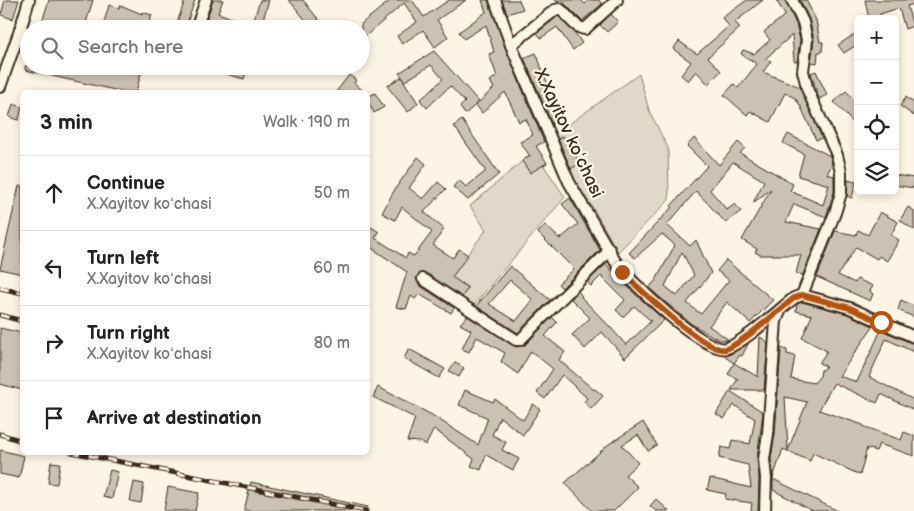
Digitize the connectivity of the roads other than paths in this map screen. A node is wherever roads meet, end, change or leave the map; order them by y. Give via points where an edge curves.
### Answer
1 (29, 0) edge
2 (206, 0) edge
3 (495, 0) edge
4 (617, 0) edge
5 (792, 0) edge
6 (26, 20) edge
7 (199, 20) edge
8 (20, 40) edge
9 (511, 45) junction
10 (0, 87) edge
11 (610, 250) junction
12 (423, 279) dead end
13 (802, 295) junction
14 (781, 308) junction
15 (914, 336) edge
16 (765, 511) edge

1 - 6 street
2 - 7 street
3 - 9 street, X.Xayitov koʻchasi
4 - 9 street via 585,29 560,9 555,10
5 - 13 street via 803,22 807,40 803,71 808,91 837,155 841,172 841,193 835,213
8 - 10 street
9 - 11 street, X.Xayitov koʻchasi via 570,182
11 - 12 street via 520,340
11 - 14 street, X.Xayitov koʻchasi via 622,272 653,302 714,348 720,350 740,341
13 - 14 street, X.Xayitov koʻchasi
13 - 15 street via 850,308
14 - 16 street via 776,322 764,459

